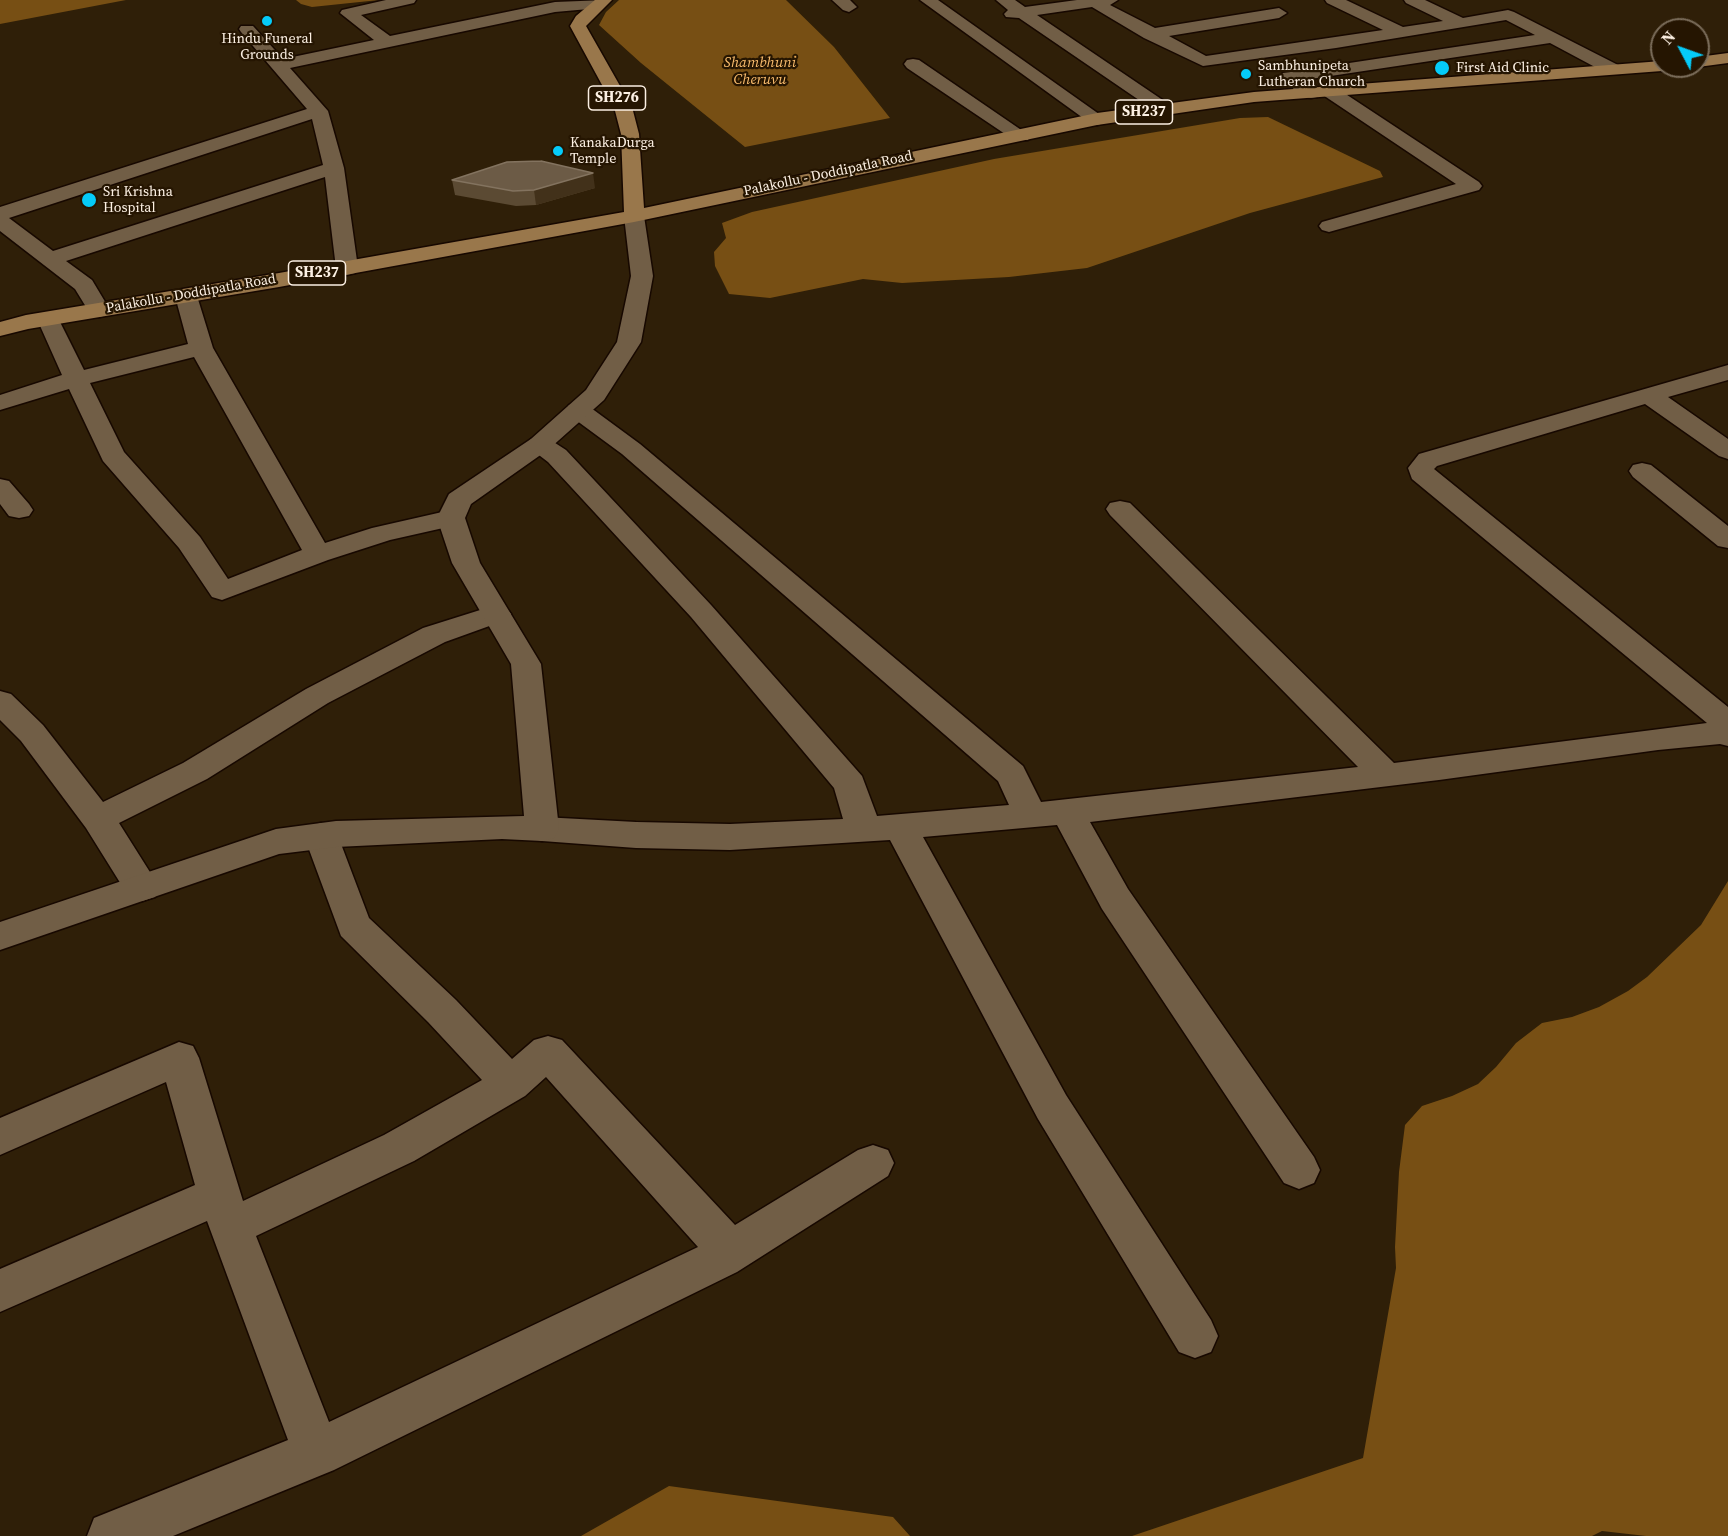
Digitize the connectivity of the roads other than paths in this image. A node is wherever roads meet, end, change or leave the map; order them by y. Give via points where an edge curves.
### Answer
1 (408, 0) edge
2 (928, 0) edge
3 (1252, 0) edge
4 (1333, 0) edge
5 (1412, 0) edge
6 (1098, 1) edge
7 (602, 2) edge
8 (1003, 8) edge
9 (1024, 13) junction
10 (979, 18) dead end
11 (957, 20) junction
12 (1459, 22) junction
13 (1308, 28) dead end
14 (247, 29) dead end
15 (1400, 32) junction
16 (1150, 34) junction
17 (1551, 38) junction
18 (387, 42) junction
19 (1336, 43) junction
20 (1239, 58) junction
21 (1726, 60) edge
22 (1710, 61) edge
23 (912, 64) dead end
24 (278, 65) junction
25 (1650, 67) edge
26 (1614, 70) junction
27 (1275, 76) junction
28 (1320, 92) junction
29 (1164, 109) junction
30 (319, 111) junction
31 (1097, 119) junction
32 (1021, 136) junction
33 (334, 168) junction
34 (0, 214) edge
35 (634, 216) junction
36 (0, 221) edge
37 (1329, 226) dead end
38 (50, 259) junction
39 (346, 268) junction
40 (186, 296) junction
41 (99, 310) junction
42 (48, 318) junction
43 (0, 329) edge
44 (201, 348) junction
45 (1728, 372) edge
46 (75, 379) junction
47 (1648, 395) junction
48 (0, 403) edge
49 (578, 410) junction
50 (540, 444) junction
51 (1728, 451) edge
52 (1642, 471) dead end
53 (0, 487) edge
54 (1120, 509) dead end
55 (19, 510) dead end
56 (451, 518) junction
57 (1724, 532) edge
58 (318, 554) junction
59 (496, 614) junction
60 (4, 710) edge
61 (1726, 730) edge
62 (1386, 775) junction
63 (1049, 814) junction
64 (98, 819) junction
65 (882, 828) junction
66 (542, 829) junction
67 (321, 836) junction
68 (142, 888) junction
69 (0, 936) edge
70 (511, 1084) junction
71 (0, 1137) edge
72 (873, 1162) dead end
73 (1299, 1170) dead end
74 (225, 1211) junction
75 (731, 1252) junction
76 (0, 1291) edge
77 (1195, 1336) dead end
78 (317, 1453) junction
79 (112, 1536) edge

1 - 18 street via 348,13
2 - 11 street
3 - 16 street via 1284,16
4 - 15 street
5 - 12 street
6 - 9 street
6 - 16 street
7 - 18 street via 555,7
7 - 35 main road, SH276 via 578,26 623,107 630,134
8 - 9 street
9 - 29 street
10 - 11 street
11 - 31 street
12 - 15 street
12 - 17 street via 1508,15
13 - 19 street
14 - 24 street
15 - 19 street
16 - 20 street via 1197,60
17 - 26 street
17 - 27 street
18 - 24 street
19 - 20 street
20 - 27 street
21 - 22 main road
23 - 32 street
24 - 30 street
25 - 26 main road, Palakollu - Doddipatla Road / SH237
26 - 28 main road, Palakollu - Doddipatla Road / SH237
27 - 28 street
28 - 29 main road, Palakollu - Doddipatla Road / SH237
28 - 37 street via 1472,186
29 - 31 main road, Palakollu - Doddipatla Road / SH237
30 - 33 street
30 - 34 street
31 - 32 main road, Palakollu - Doddipatla Road / SH237
32 - 35 main road, Palakollu - Doddipatla Road / SH237 via 899,158
33 - 38 street
33 - 39 street
35 - 39 main road, Palakollu - Doddipatla Road / SH237
35 - 49 street via 642,276 629,342 595,395
36 - 38 street
38 - 41 street via 84,285
39 - 40 main road, Palakollu - Doddipatla Road / SH237
40 - 41 main road, Palakollu - Doddipatla Road / SH237
40 - 44 street
41 - 42 main road, Palakollu - Doddipatla Road / SH237
42 - 43 main road, Palakollu - Doddipatla Road / SH237
42 - 46 street
44 - 46 street
44 - 58 street
45 - 47 street
46 - 48 street
46 - 58 street via 112,455 190,543 222,591
47 - 51 street
47 - 61 street via 1428,460 1421,473
49 - 50 street
49 - 63 street via 640,456 1011,774
50 - 56 street via 459,500
50 - 65 street via 557,456 701,611 850,784
52 - 57 street
53 - 55 street
54 - 62 street
56 - 58 street
56 - 59 street via 466,563
59 - 64 street via 434,635 316,696 195,771
59 - 66 street via 526,664
60 - 64 street via 32,733
61 - 62 street
62 - 63 street
63 - 65 street
63 - 73 street via 1114,899
64 - 68 street
65 - 66 street via 730,837
65 - 77 street
66 - 67 street via 456,828
67 - 68 street via 276,842
67 - 70 street via 354,926
68 - 69 street
70 - 74 street via 399,1148
70 - 75 street via 548,1052
71 - 74 street via 179,1058
72 - 75 street
74 - 76 street
74 - 78 street
75 - 78 street
78 - 79 street

